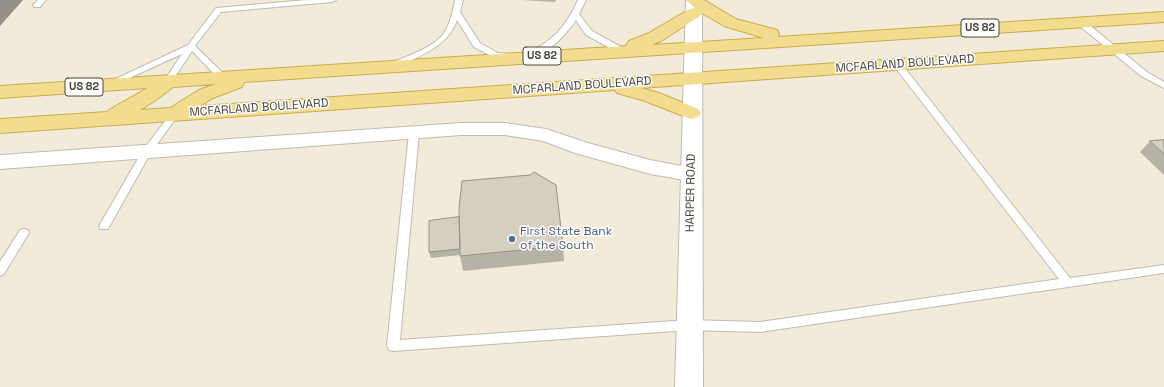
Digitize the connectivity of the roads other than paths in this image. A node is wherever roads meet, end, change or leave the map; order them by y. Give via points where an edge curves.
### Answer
1 (228, 0) edge
2 (332, 0) edge
3 (459, 0) edge
4 (582, 0) edge
5 (694, 4) edge
6 (219, 10) junction
7 (456, 12) junction
8 (576, 15) junction
9 (1164, 17) edge
10 (1079, 21) junction
11 (820, 39) junction
12 (191, 46) junction
13 (694, 46) junction
14 (1164, 46) edge
15 (1111, 49) junction
16 (622, 51) junction
17 (520, 58) junction
18 (897, 64) junction
19 (390, 66) junction
20 (278, 74) junction
21 (222, 77) junction
22 (692, 78) junction
23 (168, 81) junction
24 (607, 84) junction
25 (107, 85) junction
26 (1164, 85) edge
27 (0, 92) edge
28 (691, 113) junction
29 (175, 114) junction
30 (100, 119) junction
31 (0, 126) edge
32 (414, 133) junction
33 (146, 152) junction
34 (0, 162) edge
35 (691, 174) junction
36 (104, 226) dead end
37 (24, 233) dead end
38 (1164, 269) edge
39 (0, 270) edge
40 (1068, 283) junction
41 (689, 325) junction
42 (689, 387) edge

1 - 6 lane
2 - 6 lane
3 - 7 lane
4 - 8 lane
5 - 11 highway via 742,28
5 - 13 street, HARPER ROAD
5 - 16 highway via 655,37
6 - 12 lane
7 - 17 lane via 477,45 496,55
7 - 19 lane via 446,35 423,51
8 - 16 lane via 589,34
8 - 17 lane via 560,36 542,51
9 - 10 highway, US 82
10 - 11 highway, US 82
10 - 15 lane
11 - 13 highway, US 82
12 - 21 lane
12 - 23 lane
12 - 25 lane
13 - 16 highway, US 82
13 - 22 street, HARPER ROAD
14 - 15 highway, MCFARLAND BOULEVARD
15 - 18 highway, MCFARLAND BOULEVARD
15 - 26 lane via 1144,74
16 - 17 highway, US 82
17 - 19 highway, US 82
18 - 22 highway, MCFARLAND BOULEVARD
18 - 40 lane
19 - 20 highway, US 82
20 - 21 highway, US 82
20 - 29 highway via 237,82 206,94
21 - 23 highway, US 82
22 - 24 highway, MCFARLAND BOULEVARD
22 - 28 street, HARPER ROAD
23 - 25 highway, US 82
23 - 30 highway via 150,97
24 - 28 highway via 652,97
24 - 29 highway, MCFARLAND BOULEVARD
25 - 27 highway, US 82
28 - 35 street, HARPER ROAD
29 - 30 highway, MCFARLAND BOULEVARD
29 - 33 lane
30 - 31 highway, MCFARLAND BOULEVARD
32 - 33 street
32 - 35 street via 505,129 546,135 650,167
32 - 41 lane via 393,346
33 - 34 street
33 - 36 lane
35 - 41 street, HARPER ROAD
37 - 39 lane
38 - 40 lane
40 - 41 lane via 767,326
41 - 42 street, HARPER ROAD

